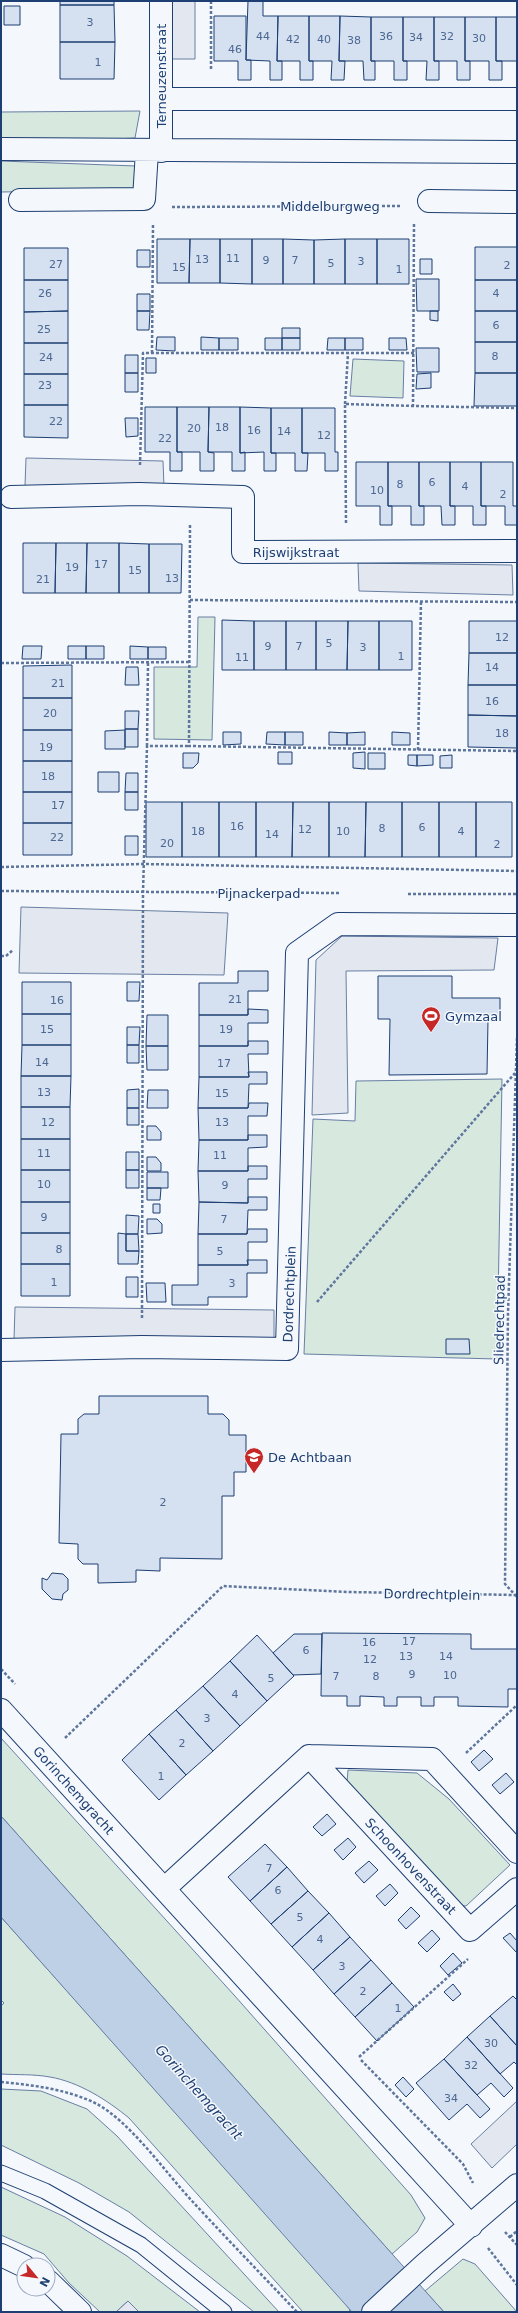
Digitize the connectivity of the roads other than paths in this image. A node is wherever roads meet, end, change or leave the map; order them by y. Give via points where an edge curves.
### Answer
1 (161, 1) edge
2 (161, 99) junction
3 (517, 99) edge
4 (1, 149) edge
5 (154, 151) junction
6 (517, 152) edge
7 (20, 200) dead end
8 (517, 202) edge
9 (422, 204) road end
10 (11, 497) dead end
11 (517, 551) edge
12 (517, 926) edge
13 (1, 1350) edge
14 (1, 1710) edge
15 (309, 1756) junction
16 (517, 1852) edge
17 (164, 1888) junction
18 (517, 1888) edge
19 (1, 2173) edge
20 (517, 2185) edge
21 (471, 2226) junction
22 (1, 2255) edge
23 (16, 2262) edge
24 (56, 2288) edge
25 (80, 2312) edge
26 (224, 2312) edge
27 (373, 2312) edge

1 - 2 street, Terneuzenstraat
2 - 3 street
2 - 5 street, Terneuzenstraat
4 - 5 street
5 - 6 street
5 - 7 street via 149,203
8 - 9 street
10 - 11 street, Rijswijkstraat via 139,494 244,497 243,552
12 - 13 street, Dordrechtplein via 338,924 297,953 287,1348 142,1347
14 - 17 street, Gorinchemgracht
15 - 16 street via 432,1759
15 - 17 street
15 - 18 street, Schoonhovenstraat via 470,1930
17 - 21 street, Gorinchemgracht
19 - 26 lane via 45,2192 141,2245
20 - 21 street
21 - 27 street
22 - 23 street
24 - 25 street

